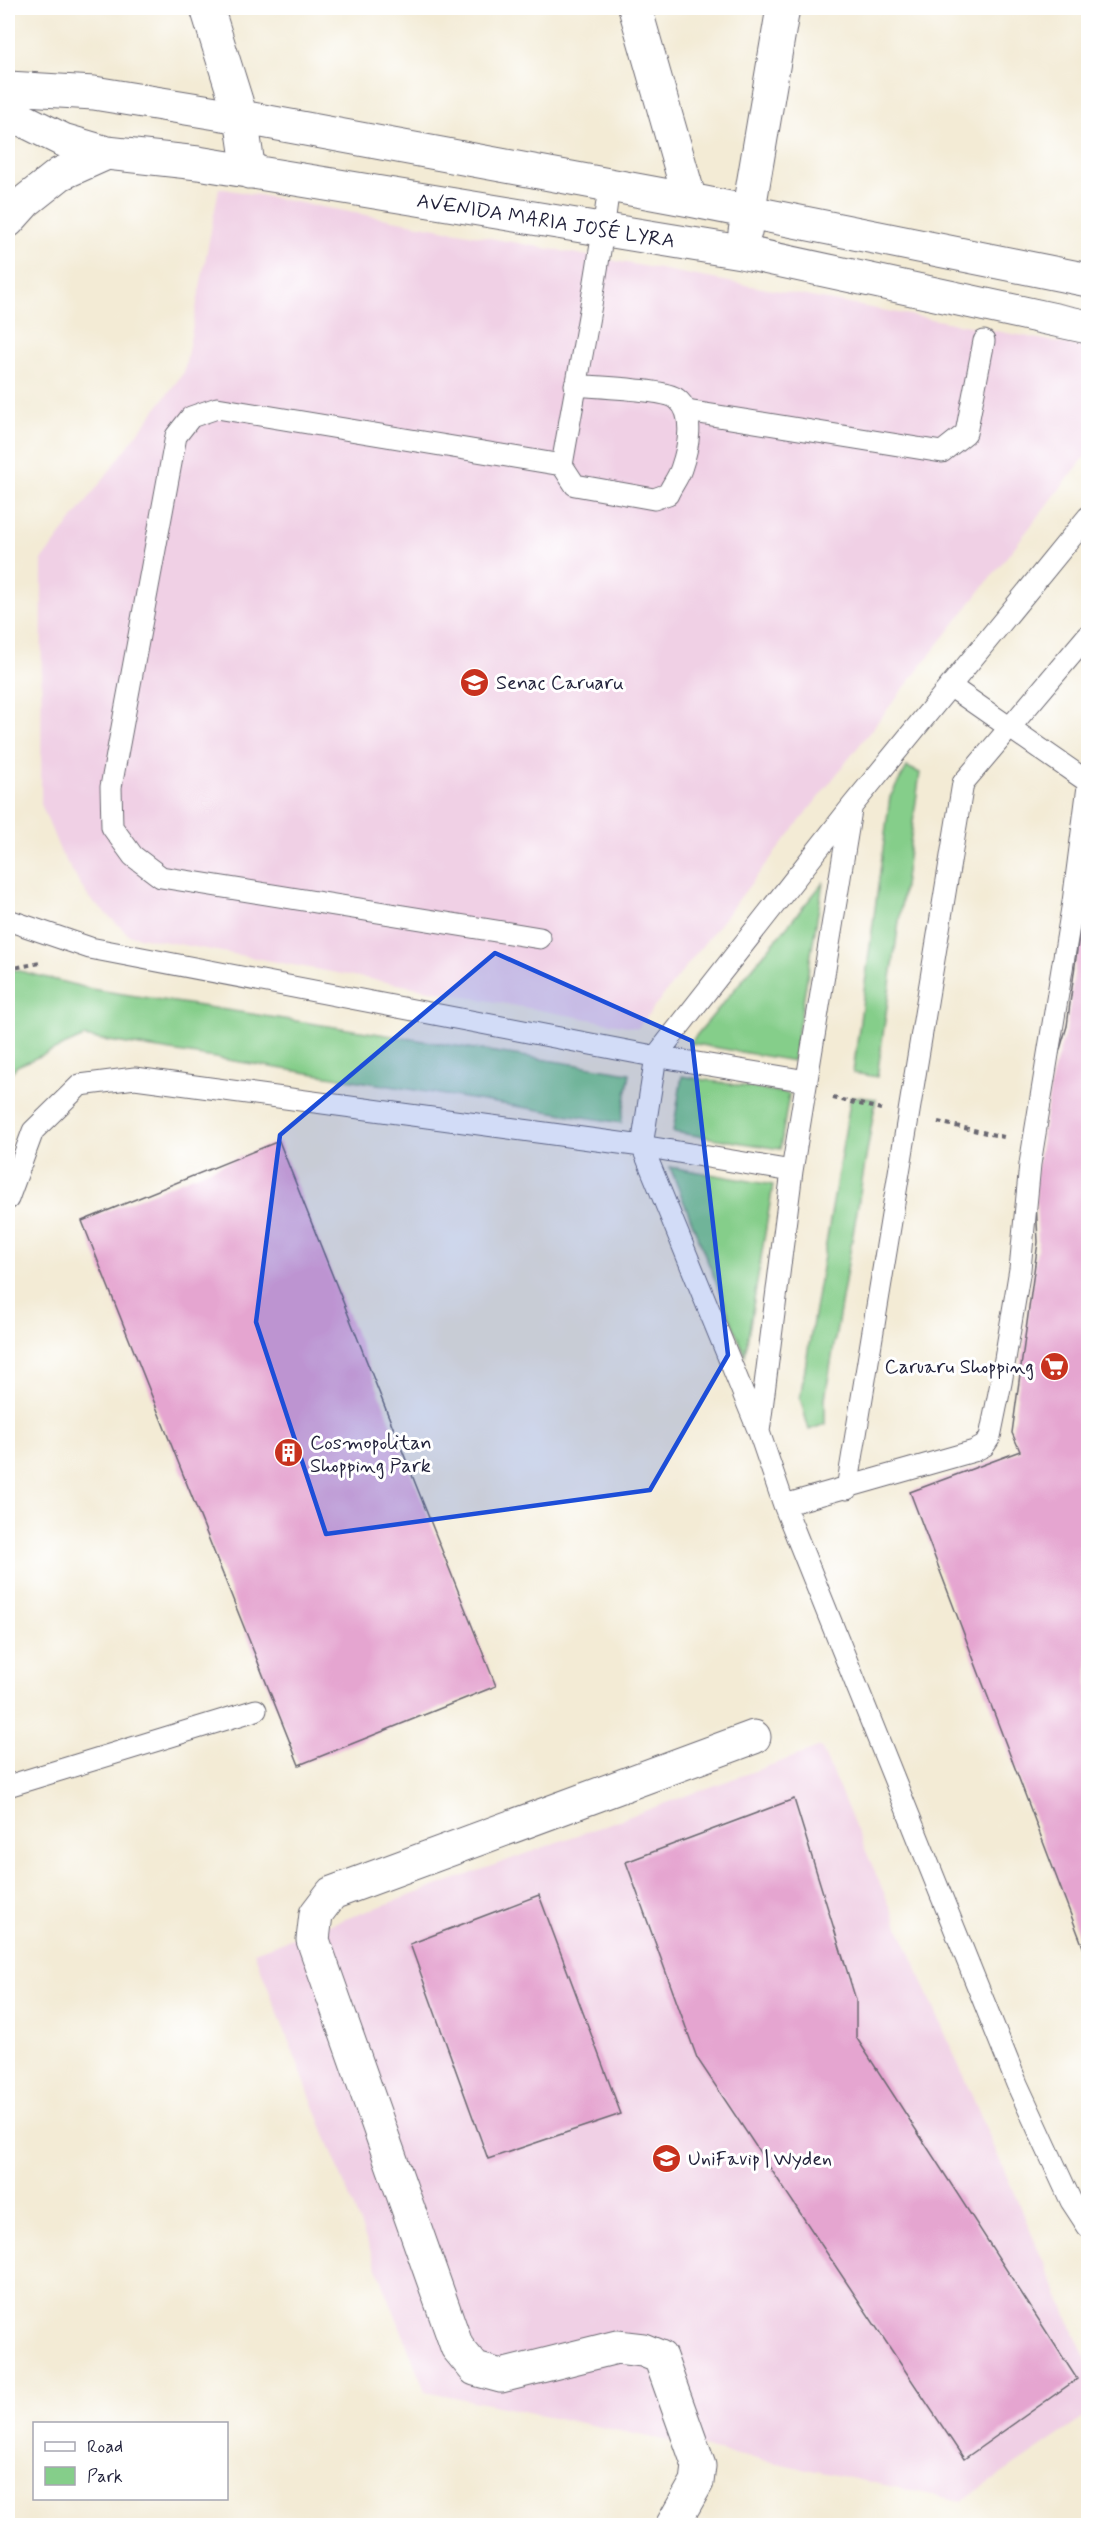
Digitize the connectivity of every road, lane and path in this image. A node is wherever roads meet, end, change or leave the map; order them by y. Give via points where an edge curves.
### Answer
1 (207, 8) edge
2 (635, 8) edge
3 (783, 8) edge
4 (8, 88) edge
5 (8, 110) edge
6 (241, 117) junction
7 (107, 153) junction
8 (249, 172) junction
9 (609, 185) junction
10 (690, 200) junction
11 (749, 212) junction
12 (8, 221) edge
13 (604, 229) junction
14 (741, 252) junction
15 (1089, 280) edge
16 (1089, 327) edge
17 (984, 341) dead end
18 (575, 385) junction
19 (687, 411) junction
20 (562, 465) junction
21 (1089, 517) edge
22 (1089, 635) edge
23 (950, 686) junction
24 (1010, 728) junction
25 (1089, 784) edge
26 (852, 806) junction
27 (8, 920) edge
28 (540, 938) dead end
29 (656, 1056) junction
30 (807, 1081) junction
31 (909, 1116) junction
32 (991, 1134) dead end
33 (642, 1146) junction
34 (792, 1171) junction
35 (8, 1199) edge
36 (759, 1432) junction
37 (847, 1489) junction
38 (784, 1505) junction
39 (256, 1710) dead end
40 (754, 1737) dead end
41 (8, 1786) edge
42 (1089, 2227) edge
43 (672, 2526) edge

1 - 6 street
2 - 10 street
3 - 11 street
4 - 6 street via 94,93
5 - 7 street, AVENIDA MARIA JOSÉ LYRA via 63,140
6 - 8 street
6 - 9 street
7 - 8 street, AVENIDA MARIA JOSÉ LYRA
7 - 12 street via 60,174
8 - 13 street, AVENIDA MARIA JOSÉ LYRA
9 - 10 street
9 - 13 lane
10 - 11 street
11 - 14 street
11 - 15 street
13 - 14 street, AVENIDA MARIA JOSÉ LYRA
13 - 18 lane
14 - 16 street, AVENIDA MARIA JOSÉ LYRA
17 - 19 lane via 966,433 942,452
18 - 19 lane via 659,393 676,398
18 - 20 lane
19 - 20 lane via 689,428 681,471 668,494 654,499 575,485
20 - 28 lane via 217,408 191,417 176,436 111,787 112,827 133,856 160,877
21 - 23 lane
22 - 24 lane
23 - 24 lane
23 - 26 lane
24 - 25 lane
24 - 31 lane via 963,783
25 - 37 lane via 1027,1187 1020,1269 990,1437 974,1451
26 - 29 lane
26 - 30 lane
27 - 29 lane via 90,948
29 - 30 lane
29 - 33 lane
30 - 34 lane
31 - 32 path
31 - 37 lane
33 - 34 lane
33 - 35 lane via 135,1078 80,1085 33,1131
33 - 36 lane
34 - 36 lane
36 - 38 lane
37 - 38 lane
38 - 42 lane via 1017,2084 1071,2201
39 - 41 lane
40 - 43 street via 332,1893 316,1914 313,1940 457,2347 475,2369 501,2376 617,2347 660,2357 699,2466 697,2482

